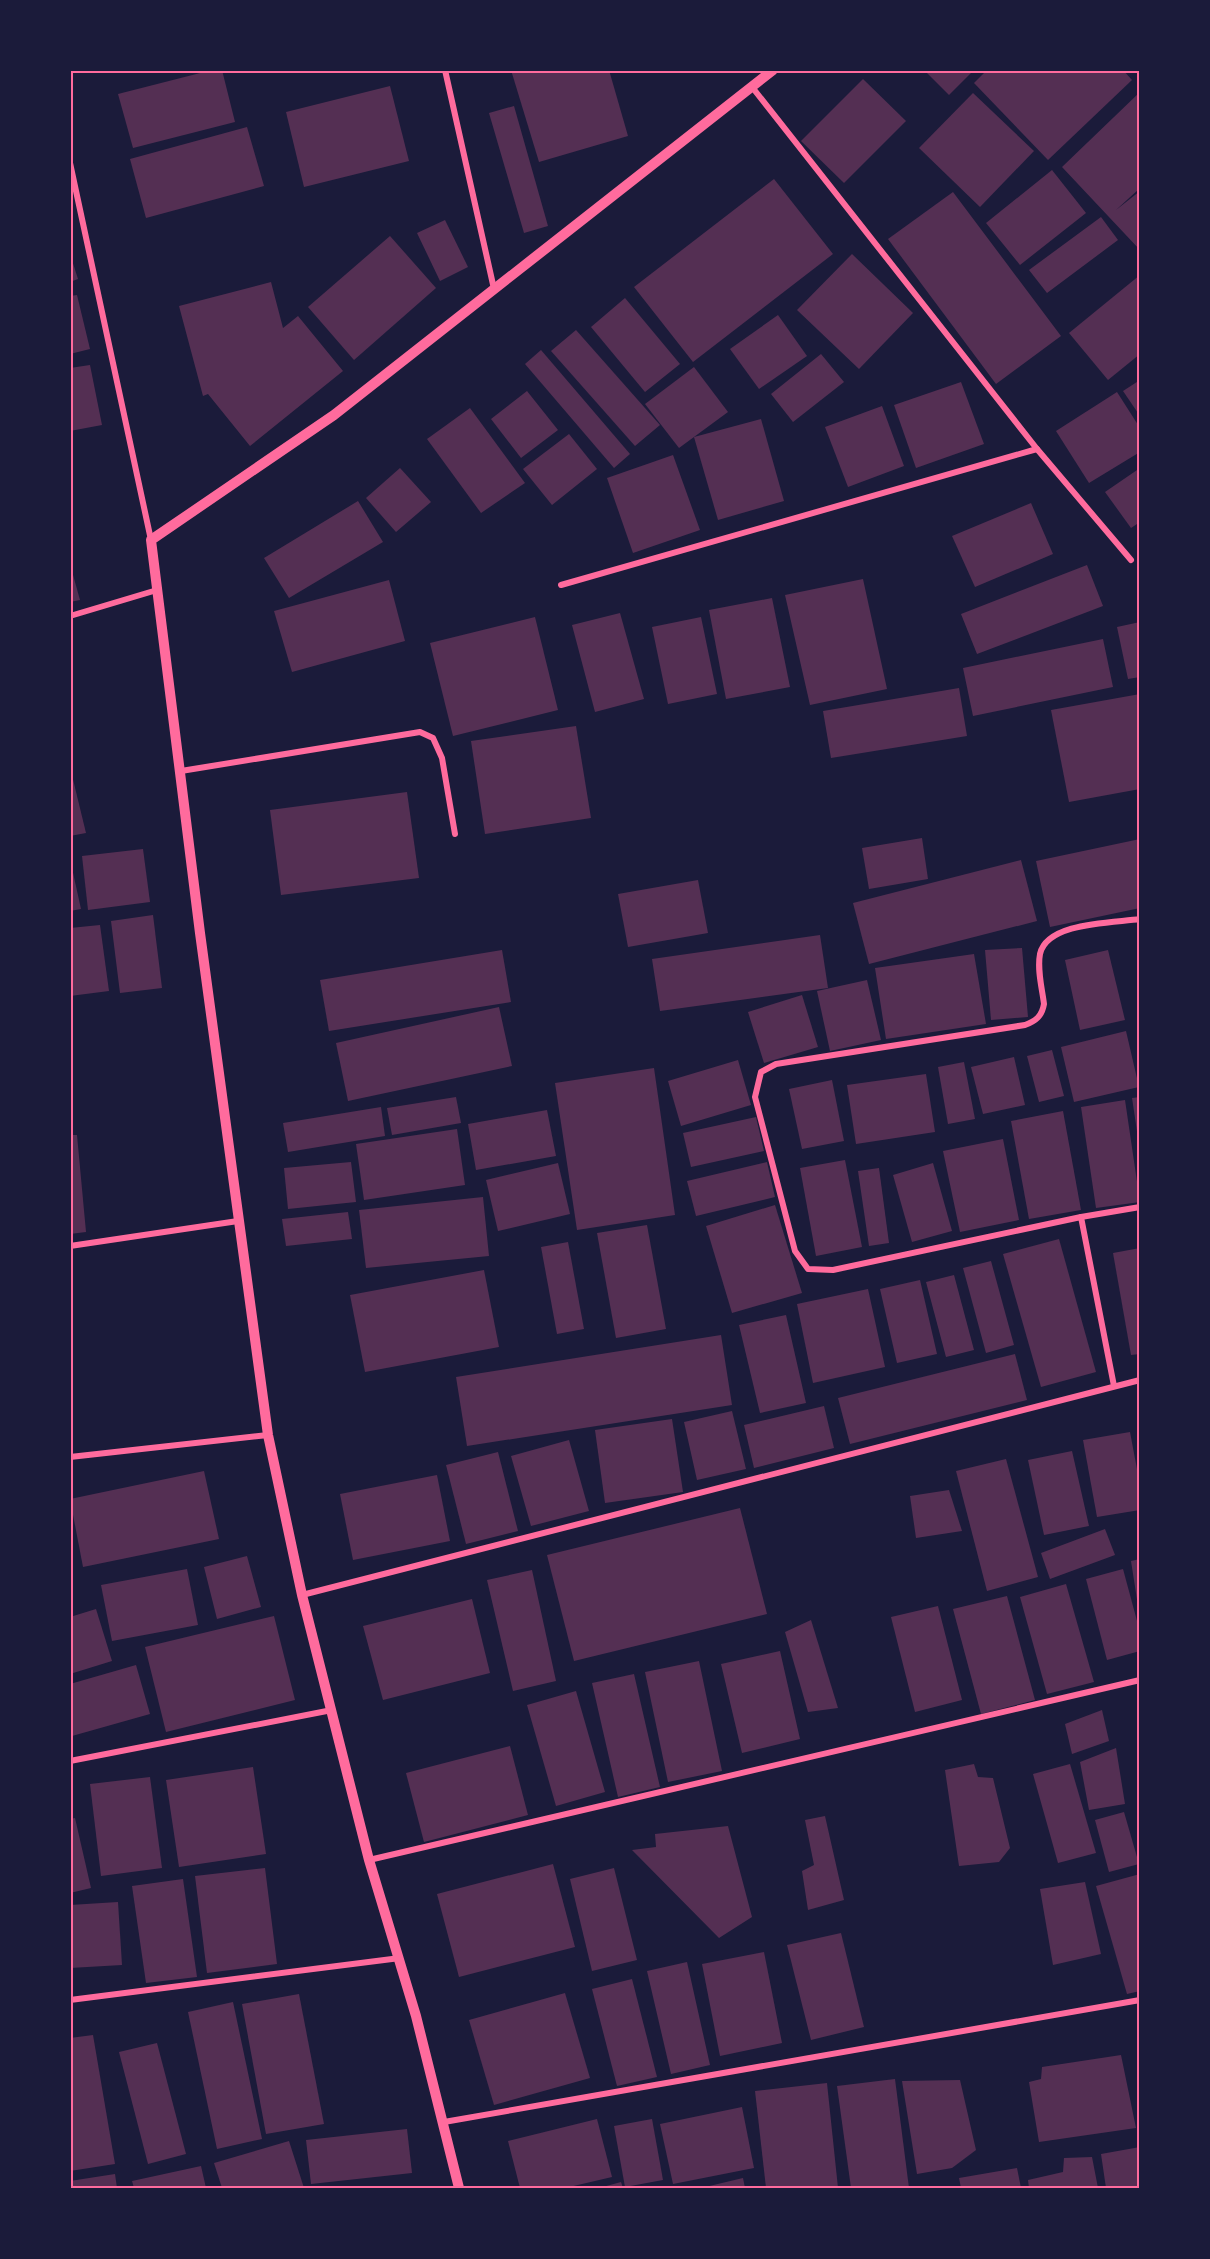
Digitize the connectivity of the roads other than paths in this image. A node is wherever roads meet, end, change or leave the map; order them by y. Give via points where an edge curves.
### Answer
1 (445, 70) edge
2 (773, 70) edge
3 (752, 87) junction
4 (70, 163) edge
5 (494, 290) junction
6 (1037, 449) junction
7 (151, 540) junction
8 (1131, 561) dead end
9 (561, 585) dead end
10 (158, 590) junction
11 (70, 616) edge
12 (181, 771) junction
13 (455, 834) dead end
14 (1140, 919) edge
15 (1140, 1207) edge
16 (1081, 1217) junction
17 (238, 1221) junction
18 (70, 1246) edge
19 (1140, 1380) edge
20 (1114, 1386) junction
21 (268, 1435) junction
22 (70, 1457) edge
23 (302, 1596) junction
24 (1140, 1680) edge
25 (332, 1710) junction
26 (70, 1761) edge
27 (369, 1860) junction
28 (401, 1958) junction
29 (70, 2000) edge
30 (1140, 2000) edge
31 (444, 2122) junction
32 (459, 2188) edge

1 - 5 street
2 - 3 street
3 - 5 street
3 - 6 street
4 - 7 street
5 - 7 street via 334,415
6 - 8 street
6 - 9 street
7 - 10 street
10 - 11 street
10 - 12 street
12 - 13 street via 420,732 433,738 442,758
12 - 17 street
14 - 16 street via 1067,929 1048,939 1040,955 1044,1004 1040,1016 1025,1025 776,1064 761,1072 755,1097 795,1251 808,1269 833,1270
15 - 16 street
16 - 20 street
17 - 18 street
17 - 21 street
19 - 20 street
20 - 23 street
21 - 22 street
21 - 23 street
23 - 25 street
24 - 27 street
25 - 26 street
25 - 27 street
27 - 28 street
28 - 29 street
28 - 31 street
30 - 31 street
31 - 32 street

